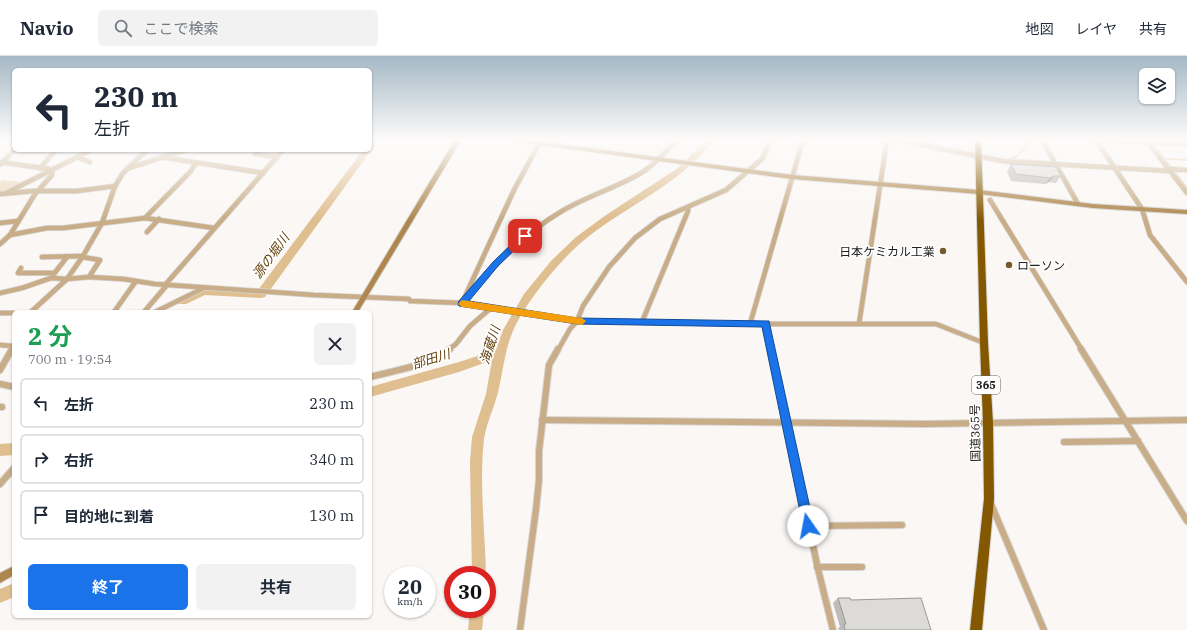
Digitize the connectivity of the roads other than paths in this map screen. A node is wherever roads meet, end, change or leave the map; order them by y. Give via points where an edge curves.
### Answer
1 (31, 167) edge
2 (56, 167) edge
3 (57, 167) edge
4 (128, 167) edge
5 (133, 167) edge
6 (193, 167) edge
7 (221, 167) edge
8 (268, 167) edge
9 (442, 167) edge
10 (526, 167) edge
11 (649, 167) edge
12 (712, 167) edge
13 (753, 167) edge
14 (795, 167) edge
15 (883, 167) edge
16 (979, 167) edge
17 (1058, 167) edge
18 (1110, 167) edge
19 (1114, 167) junction
20 (40, 168) joint
21 (126, 169) junction
22 (1169, 169) junction
23 (50, 170) junction
24 (1187, 170) edge
25 (748, 172) junction
26 (262, 173) junction
27 (792, 177) junction
28 (881, 184) junction
29 (115, 186) junction
30 (37, 192) junction
31 (979, 192) junction
32 (1187, 192) edge
33 (2, 195) edge
34 (990, 200) dead end
35 (1078, 204) junction
36 (688, 207) junction
37 (1142, 209) junction
38 (1187, 212) edge
39 (145, 218) junction
40 (159, 219) junction
41 (18, 221) junction
42 (0, 223) edge
43 (102, 223) junction
44 (214, 228) junction
45 (147, 232) dead end
46 (10, 235) junction
47 (0, 244) edge
48 (83, 256) junction
49 (42, 257) dead end
50 (67, 257) junction
51 (21, 268) dead end
52 (53, 275) junction
53 (89, 277) junction
54 (67, 279) junction
55 (136, 281) junction
56 (1187, 282) edge
57 (166, 285) junction
58 (204, 288) junction
59 (0, 293) edge
60 (366, 296) junction
61 (462, 304) junction
62 (492, 308) junction
63 (34, 310) edge
64 (115, 310) edge
65 (146, 310) edge
66 (159, 310) edge
67 (356, 310) edge
68 (0, 313) edge
69 (12, 313) edge
70 (577, 321) junction
71 (642, 322) junction
72 (750, 324) junction
73 (766, 324) junction
74 (860, 324) junction
75 (984, 343) junction
76 (0, 345) edge
77 (12, 346) edge
78 (12, 348) edge
79 (0, 370) edge
80 (372, 376) edge
81 (0, 384) edge
82 (12, 387) edge
83 (542, 420) junction
84 (1187, 420) edge
85 (1126, 421) junction
86 (786, 423) junction
87 (988, 423) junction
88 (1138, 441) junction
89 (1064, 442) dead end
90 (12, 470) edge
91 (0, 484) edge
92 (989, 500) junction
93 (1187, 521) edge
94 (902, 525) dead end
95 (808, 526) junction
96 (817, 567) junction
97 (862, 567) dead end
98 (12, 571) edge
99 (0, 578) edge
100 (520, 630) edge
101 (833, 630) edge
102 (976, 630) edge
103 (1044, 630) edge

1 - 20 street
2 - 23 street
3 - 23 street
4 - 21 street
5 - 21 street
6 - 39 street
7 - 26 street
8 - 26 street
9 - 60 street
10 - 61 street
11 - 61 street via 642,173 562,211 525,236 496,264
12 - 25 street
13 - 25 street
14 - 27 street
15 - 28 street
16 - 31 highway, 国道365号 / 365
17 - 35 street
18 - 19 street
19 - 22 street
19 - 37 street
20 - 23 street
21 - 29 street
22 - 24 street
22 - 32 street
23 - 30 street via 52,174
23 - 33 street
25 - 27 street
25 - 36 street via 726,190
26 - 44 street
27 - 28 street
27 - 72 street
28 - 31 street
28 - 74 street
29 - 30 street via 77,191
29 - 43 street
30 - 33 street
30 - 41 street
31 - 35 street
31 - 75 highway, 国道365号 / 365
34 - 85 street
35 - 37 street
36 - 70 street via 653,224 630,243 608,267 583,306
36 - 71 street
37 - 38 street
37 - 56 street via 1150,235
39 - 40 street
39 - 43 street
40 - 44 street
40 - 45 street
41 - 42 street
41 - 46 street
43 - 46 street via 47,228
43 - 48 street
44 - 57 street
46 - 47 street
48 - 50 street
48 - 53 street via 100,260
48 - 54 street
49 - 50 street
50 - 52 street
51 - 52 street via 18,273
52 - 54 street
52 - 59 street via 22,288
53 - 54 street
53 - 55 street
54 - 63 street
55 - 57 street
55 - 64 street
57 - 58 street
57 - 65 street
58 - 60 street
58 - 66 street
60 - 61 street
60 - 67 street
61 - 62 street
62 - 70 street
62 - 80 street via 470,326 456,344 439,356
68 - 69 street
70 - 71 street
70 - 83 street via 570,328 549,365
71 - 72 street
72 - 73 street
73 - 74 street
73 - 86 street
74 - 75 street via 936,324
75 - 87 highway, 国道365号 / 365
76 - 77 street
78 - 79 street
81 - 82 street
83 - 86 street
83 - 100 street via 536,509
84 - 85 street
85 - 87 street
85 - 88 street
86 - 87 street
86 - 95 street
87 - 92 highway, 国道365号 / 365
88 - 89 street
88 - 93 street
90 - 91 street
92 - 102 highway, 国道365号 / 365
92 - 103 street
94 - 95 street
95 - 96 street
96 - 97 street
96 - 101 street
98 - 99 street

